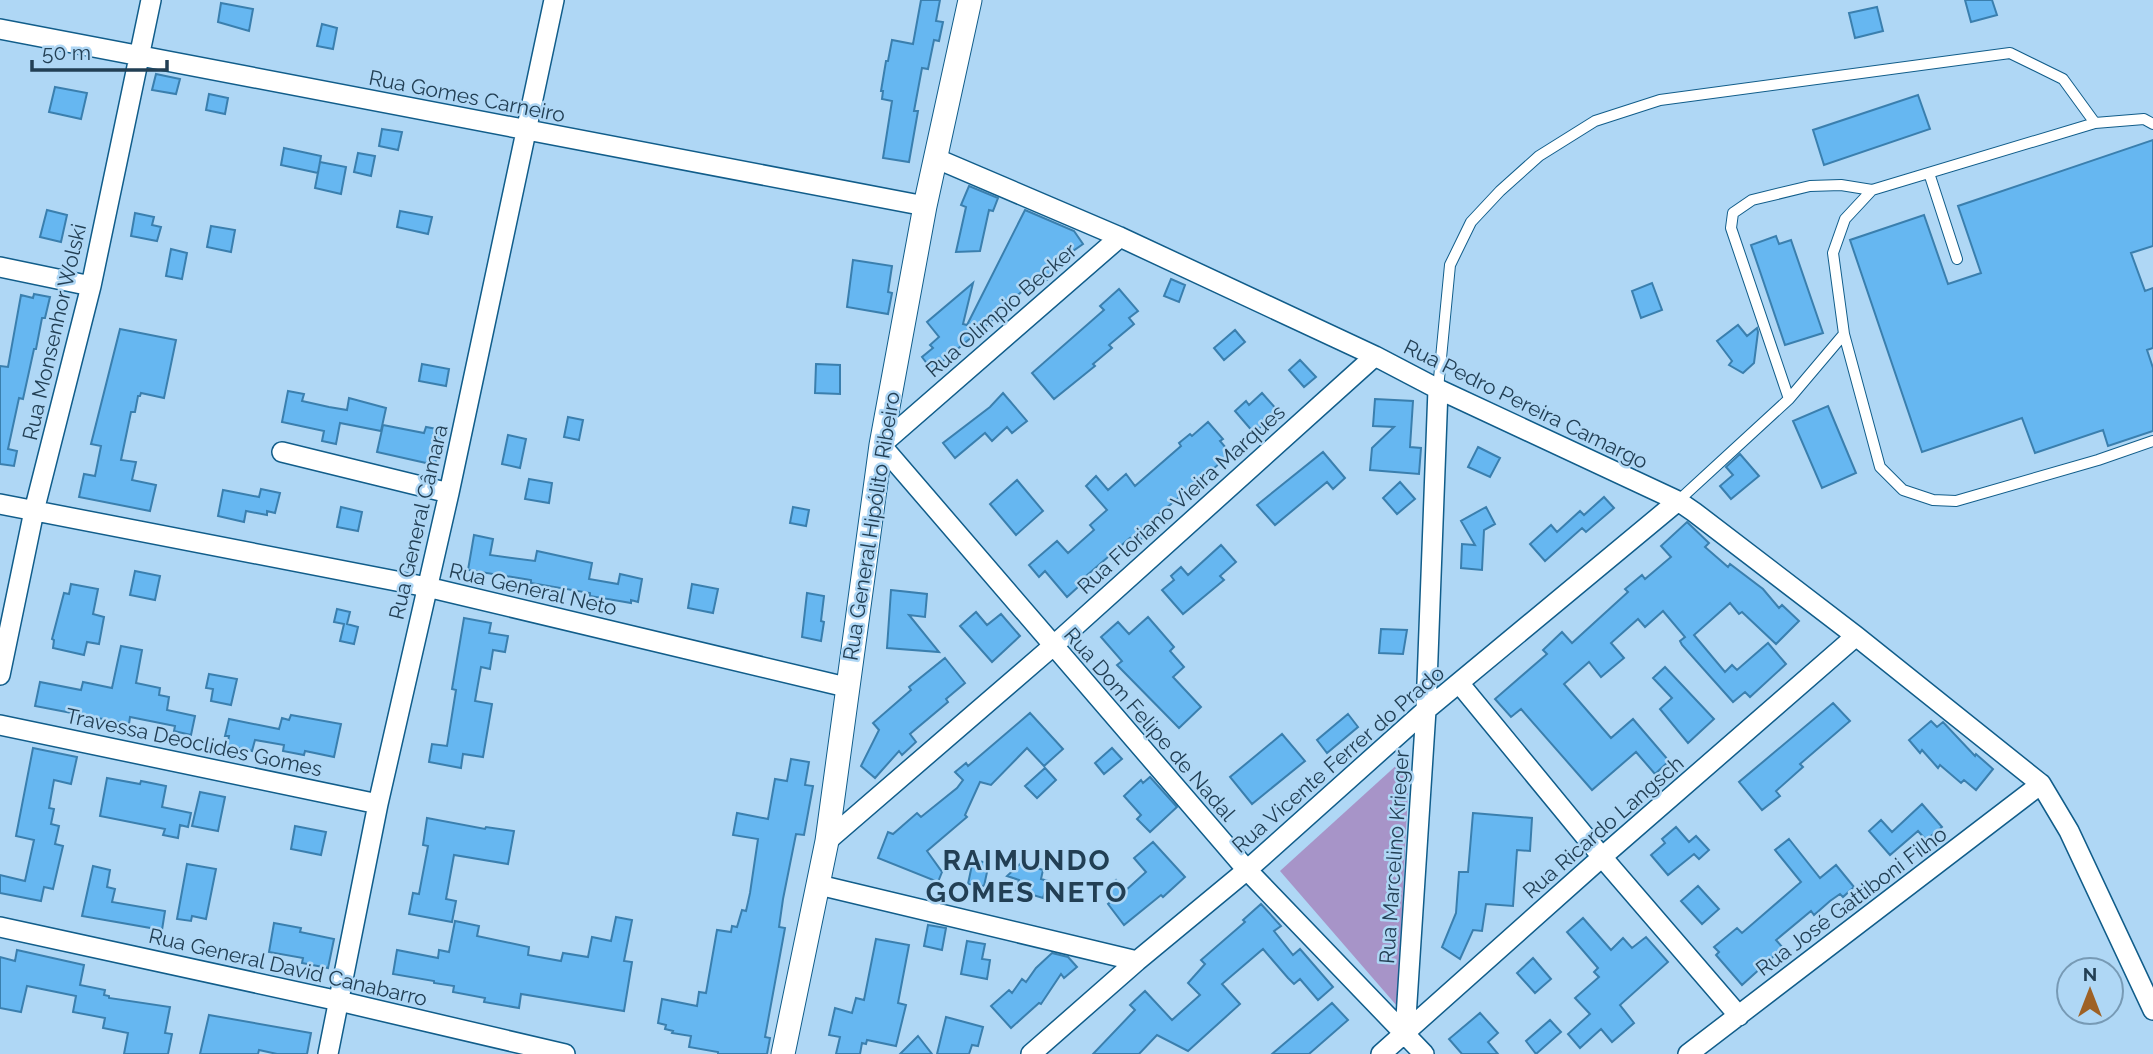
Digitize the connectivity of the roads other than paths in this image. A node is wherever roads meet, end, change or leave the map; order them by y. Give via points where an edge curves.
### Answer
1 (151, 0) edge
2 (554, 0) edge
3 (970, 0) edge
4 (0, 29) edge
5 (140, 57) junction
6 (2095, 123) junction
7 (2153, 124) edge
8 (527, 130) junction
9 (935, 158) junction
10 (1928, 173) junction
11 (1872, 190) junction
12 (925, 206) junction
13 (1120, 237) junction
14 (1957, 260) dead end
15 (0, 267) edge
16 (90, 286) junction
17 (1844, 334) junction
18 (1375, 356) junction
19 (1438, 389) junction
20 (1789, 399) junction
21 (2153, 441) edge
22 (881, 445) junction
23 (282, 452) dead end
24 (449, 493) junction
25 (1678, 501) junction
26 (0, 504) edge
27 (34, 512) junction
28 (427, 587) junction
29 (1856, 636) junction
30 (1053, 646) junction
31 (0, 675) edge
32 (1459, 682) junction
33 (846, 687) junction
34 (1426, 710) junction
35 (0, 725) edge
36 (2041, 784) junction
37 (378, 804) junction
38 (827, 841) junction
39 (1602, 857) junction
40 (1247, 870) junction
41 (819, 885) junction
42 (0, 927) edge
43 (1137, 961) junction
44 (339, 1001) junction
45 (2153, 1010) edge
46 (1739, 1016) junction
47 (1405, 1033) junction
48 (328, 1054) edge
49 (565, 1054) edge
50 (783, 1054) edge
51 (1031, 1054) edge
52 (1381, 1054) edge
53 (1424, 1054) edge
54 (1688, 1054) edge

1 - 5 street, Rua Monsenhor Wolski
2 - 8 street, Rua General Câmara
3 - 9 street, Rua General Hipólito Ribeiro
4 - 5 street, Rua Gomes Carneiro
5 - 8 street, Rua Gomes Carneiro
5 - 16 street, Rua Monsenhor Wolski
6 - 7 lane via 2144,119
6 - 10 lane
6 - 19 lane via 2063,79 2010,53 1660,100 1595,121 1539,156 1471,222 1450,265
8 - 12 street, Rua Gomes Carneiro
8 - 24 street, Rua General Câmara
9 - 12 street, Rua General Hipólito Ribeiro
9 - 13 street, Rua Pedro Pereira Camargo
10 - 11 lane
10 - 14 lane
11 - 17 lane via 1845,219 1833,253
11 - 20 lane via 1810,186 1752,200 1733,213 1731,228
12 - 22 street, Rua General Hipólito Ribeiro
13 - 18 street, Rua Pedro Pereira Camargo
13 - 22 street, Rua Olimpio Becker
15 - 16 street
16 - 27 street, Rua Monsenhor Wolski
17 - 20 lane
17 - 21 lane via 1880,467 1903,490 1933,500 1956,501
18 - 19 street, Rua Pedro Pereira Camargo
18 - 30 street, Rua Floriano Vieira Marques
19 - 25 street, Rua Pedro Pereira Camargo
19 - 34 street, Rua Marcelino Krieger
20 - 25 lane
22 - 30 street, Rua Dom Felipe de Nadal
22 - 33 street, Rua General Hipólito Ribeiro
23 - 24 street
24 - 28 street, Rua General Câmara
25 - 29 street, Rua Pedro Pereira Camargo
25 - 32 street, Rua Vicente Ferrer do Prado
26 - 27 street, Rua General Neto
27 - 28 street, Rua General Neto
27 - 31 street, Rua Monsenhor Wolski
28 - 33 street, Rua General Neto
28 - 37 street, Rua General Câmara
29 - 36 street, Rua Pedro Pereira Camargo
29 - 39 street, Rua Ricardo Langsch
30 - 38 street, Rua Floriano Vieira Marques
30 - 40 street, Rua Dom Felipe de Nadal
32 - 34 street, Rua Vicente Ferrer do Prado
32 - 39 street
33 - 38 street, Rua General Hipólito Ribeiro
34 - 40 street, Rua Vicente Ferrer do Prado
34 - 47 street, Rua Marcelino Krieger
35 - 37 street, Travessa Deoclides Gomes
36 - 45 street via 2069,831
36 - 46 street, Rua José Gattiboni Filho
37 - 44 street, Rua General Câmara
38 - 41 street, Rua General Hipólito Ribeiro
39 - 46 street
39 - 47 street, Rua Ricardo Langsch
40 - 43 street, Rua Vicente Ferrer do Prado
40 - 47 street, Rua Dom Felipe de Nadal
41 - 43 street
41 - 50 street, Rua General Hipólito Ribeiro
42 - 44 street, Rua General David Canabarro
43 - 51 street, Rua Vicente Ferrer do Prado
44 - 48 street, Rua General Câmara
44 - 49 street, Rua General David Canabarro
46 - 54 street, Rua José Gattiboni Filho
47 - 52 street, Rua Ricardo Langsch
47 - 53 street, Rua Dom Felipe de Nadal

